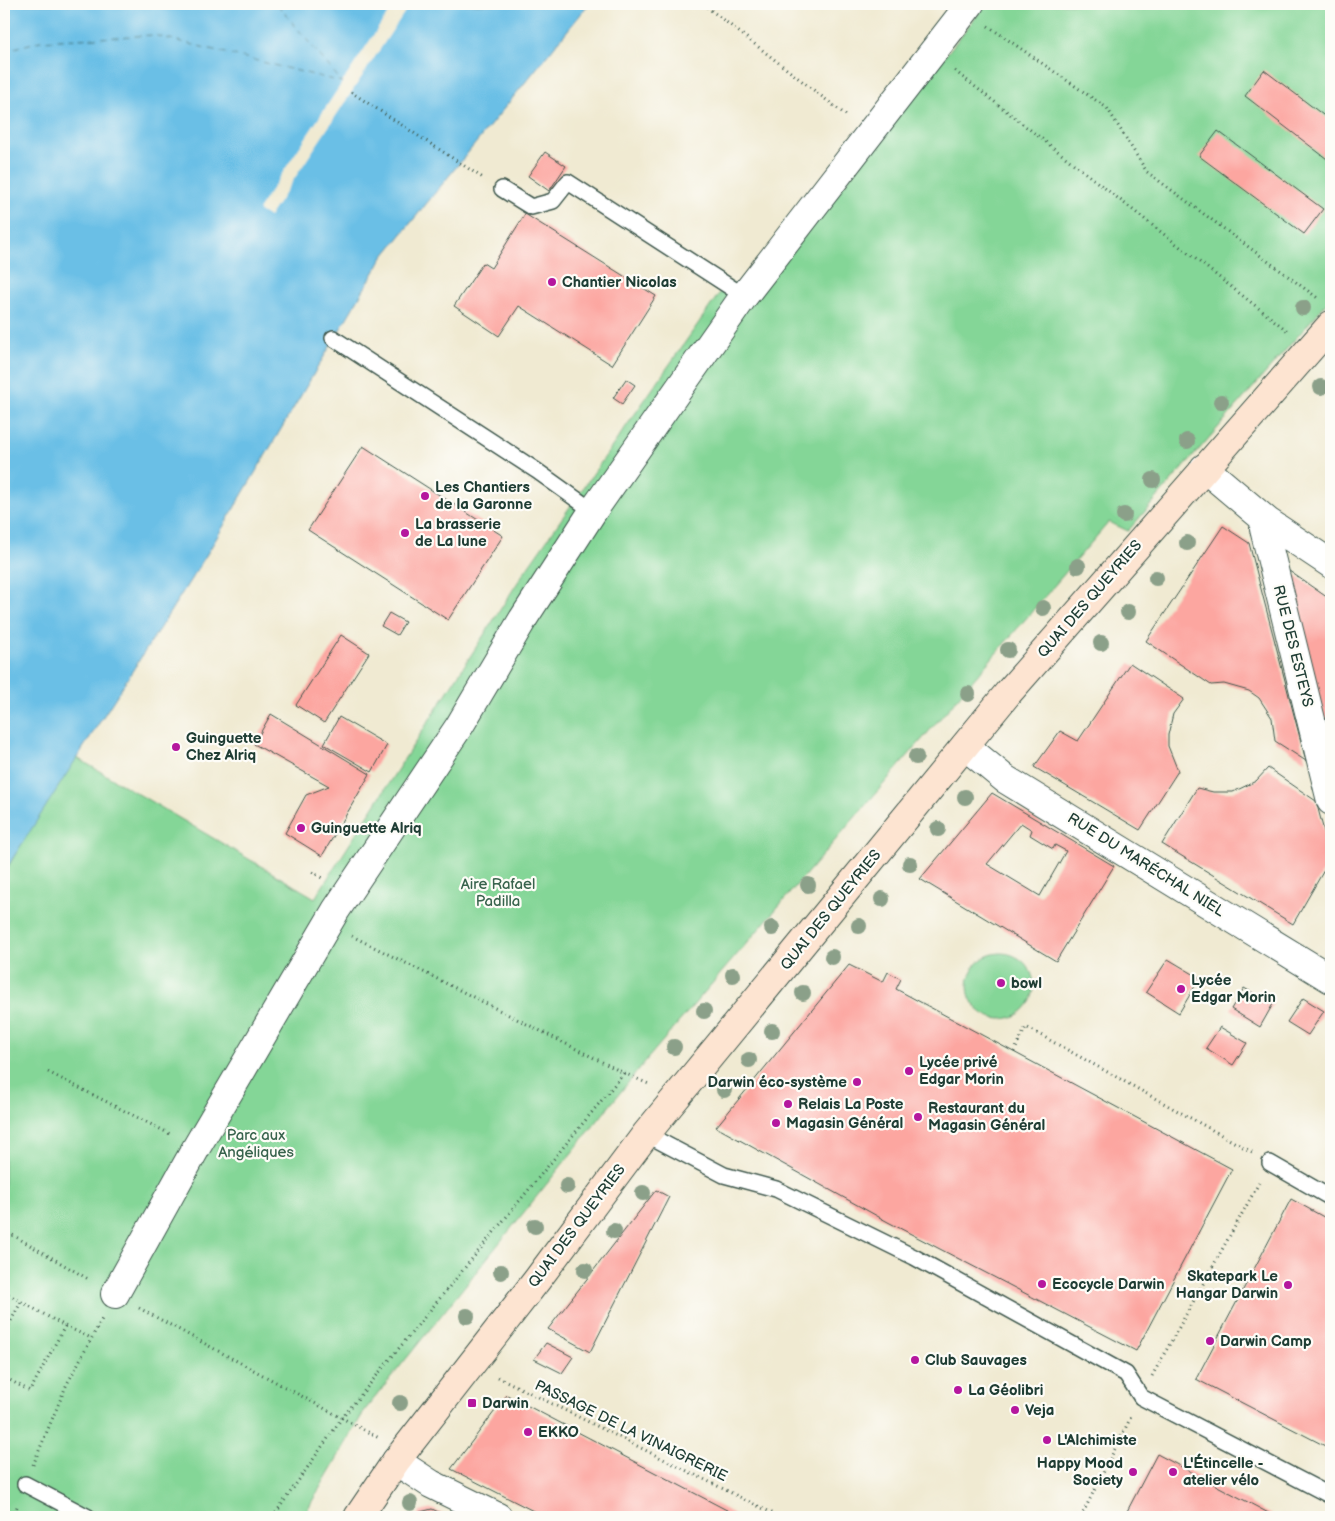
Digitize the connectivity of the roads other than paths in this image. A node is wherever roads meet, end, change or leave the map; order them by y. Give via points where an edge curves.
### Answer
1 (977, 13) edge
2 (502, 189) road end
3 (744, 296) junction
4 (1327, 313) edge
5 (333, 338) dead end
6 (1204, 468) junction
7 (593, 511) junction
8 (1268, 522) junction
9 (1331, 564) edge
10 (964, 746) junction
11 (1331, 801) edge
12 (1331, 979) edge
13 (646, 1134) junction
14 (1270, 1163) road end
15 (1331, 1198) edge
16 (115, 1294) road end
17 (396, 1461) junction
18 (25, 1484) road end
19 (1331, 1496) edge
20 (88, 1517) edge
21 (358, 1517) edge
22 (498, 1517) edge

1 - 3 street via 869,134
2 - 3 lane via 531,207 553,201 568,182
3 - 7 street
4 - 6 main road, QUAI DES QUEYRIES via 1310,349
5 - 7 lane
6 - 8 street
6 - 10 main road, QUAI DES QUEYRIES
7 - 16 street via 460,725 336,910 196,1148
8 - 9 street
8 - 11 street, RUE DES ESTEYS via 1264,529
10 - 12 street, RUE DU MARÉCHAL NIEL via 1005,779
10 - 13 main road, QUAI DES QUEYRIES
13 - 17 main road, QUAI DES QUEYRIES
13 - 19 lane via 724,1176 776,1189 914,1257 1126,1374 1141,1397
14 - 15 lane
17 - 21 main road, QUAI DES QUEYRIES
17 - 22 street via 431,1484
18 - 20 lane

